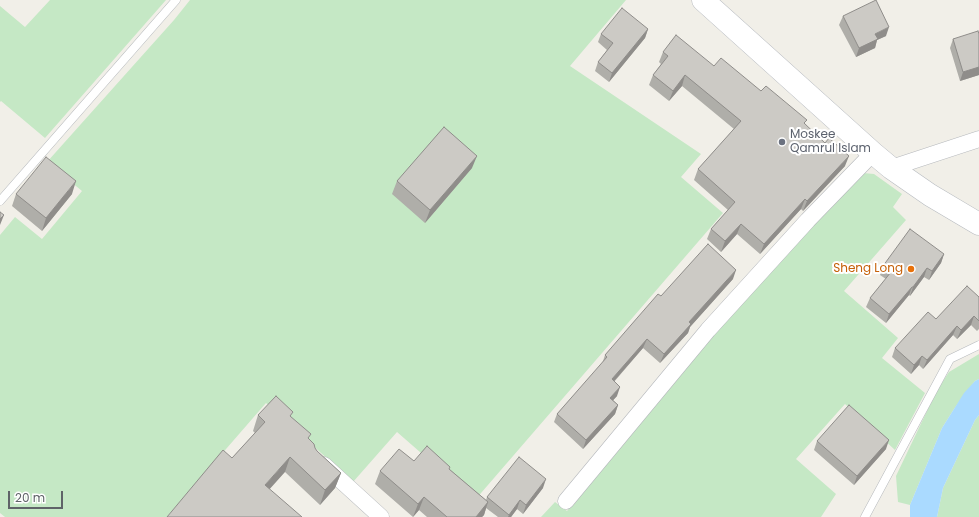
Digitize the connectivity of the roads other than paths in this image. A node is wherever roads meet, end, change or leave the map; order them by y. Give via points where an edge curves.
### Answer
1 (176, 0) edge
2 (703, 0) edge
3 (979, 140) edge
4 (873, 153) junction
5 (891, 168) junction
6 (0, 201) edge
7 (979, 224) edge
8 (979, 345) edge
9 (318, 460) edge
10 (566, 501) dead end
11 (381, 517) edge
12 (865, 517) edge

1 - 6 lane
2 - 4 main road
3 - 5 street
4 - 5 main road
4 - 10 street via 708,330
5 - 7 main road
8 - 12 lane via 950,359
9 - 11 street

